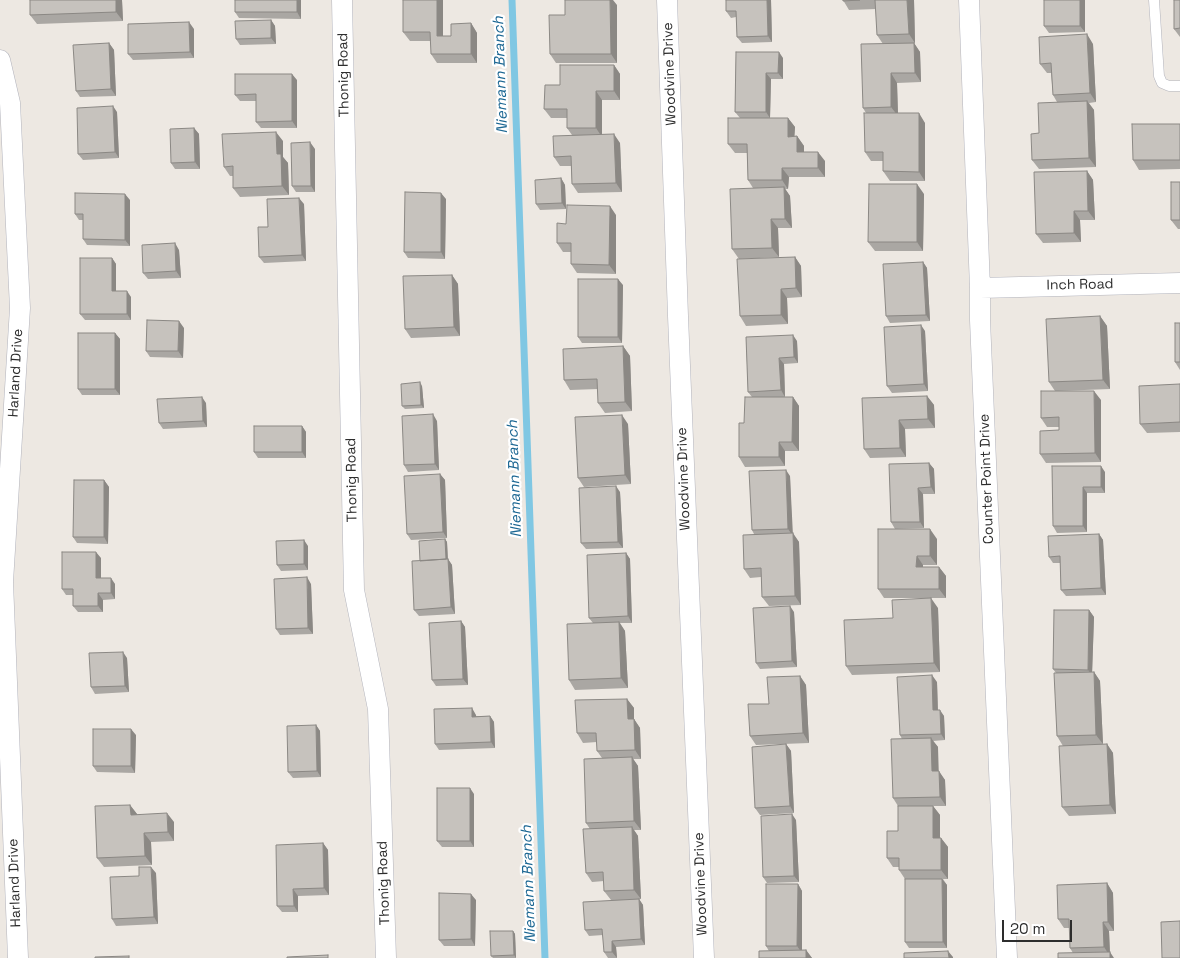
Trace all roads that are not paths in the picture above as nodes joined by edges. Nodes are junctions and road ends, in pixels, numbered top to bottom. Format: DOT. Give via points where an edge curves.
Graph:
graph roads {
  1 [pos="342,0"];
  2 [pos="667,0"];
  3 [pos="969,0"];
  4 [pos="1154,0"];
  5 [pos="0,60"];
  6 [pos="1180,86"];
  7 [pos="1180,282"];
  8 [pos="980,288"];
  9 [pos="2,582"];
  10 [pos="18,958"];
  11 [pos="386,958"];
  12 [pos="704,958"];
  13 [pos="1007,958"];
  1 -- 11 [label="street, Thonig Road" via="354,590 378,709"];
  2 -- 12 [label="street, Woodvine Drive"];
  3 -- 8 [label="street, Counter Point Drive"];
  4 -- 6 [label="lane" via="1159,76 1162,83"];
  5 -- 9 [label="street, Harland Drive" via="10,103 20,308"];
  7 -- 8 [label="street, Inch Road"];
  8 -- 13 [label="street, Counter Point Drive"];
  9 -- 10 [label="street, Harland Drive"];
}
